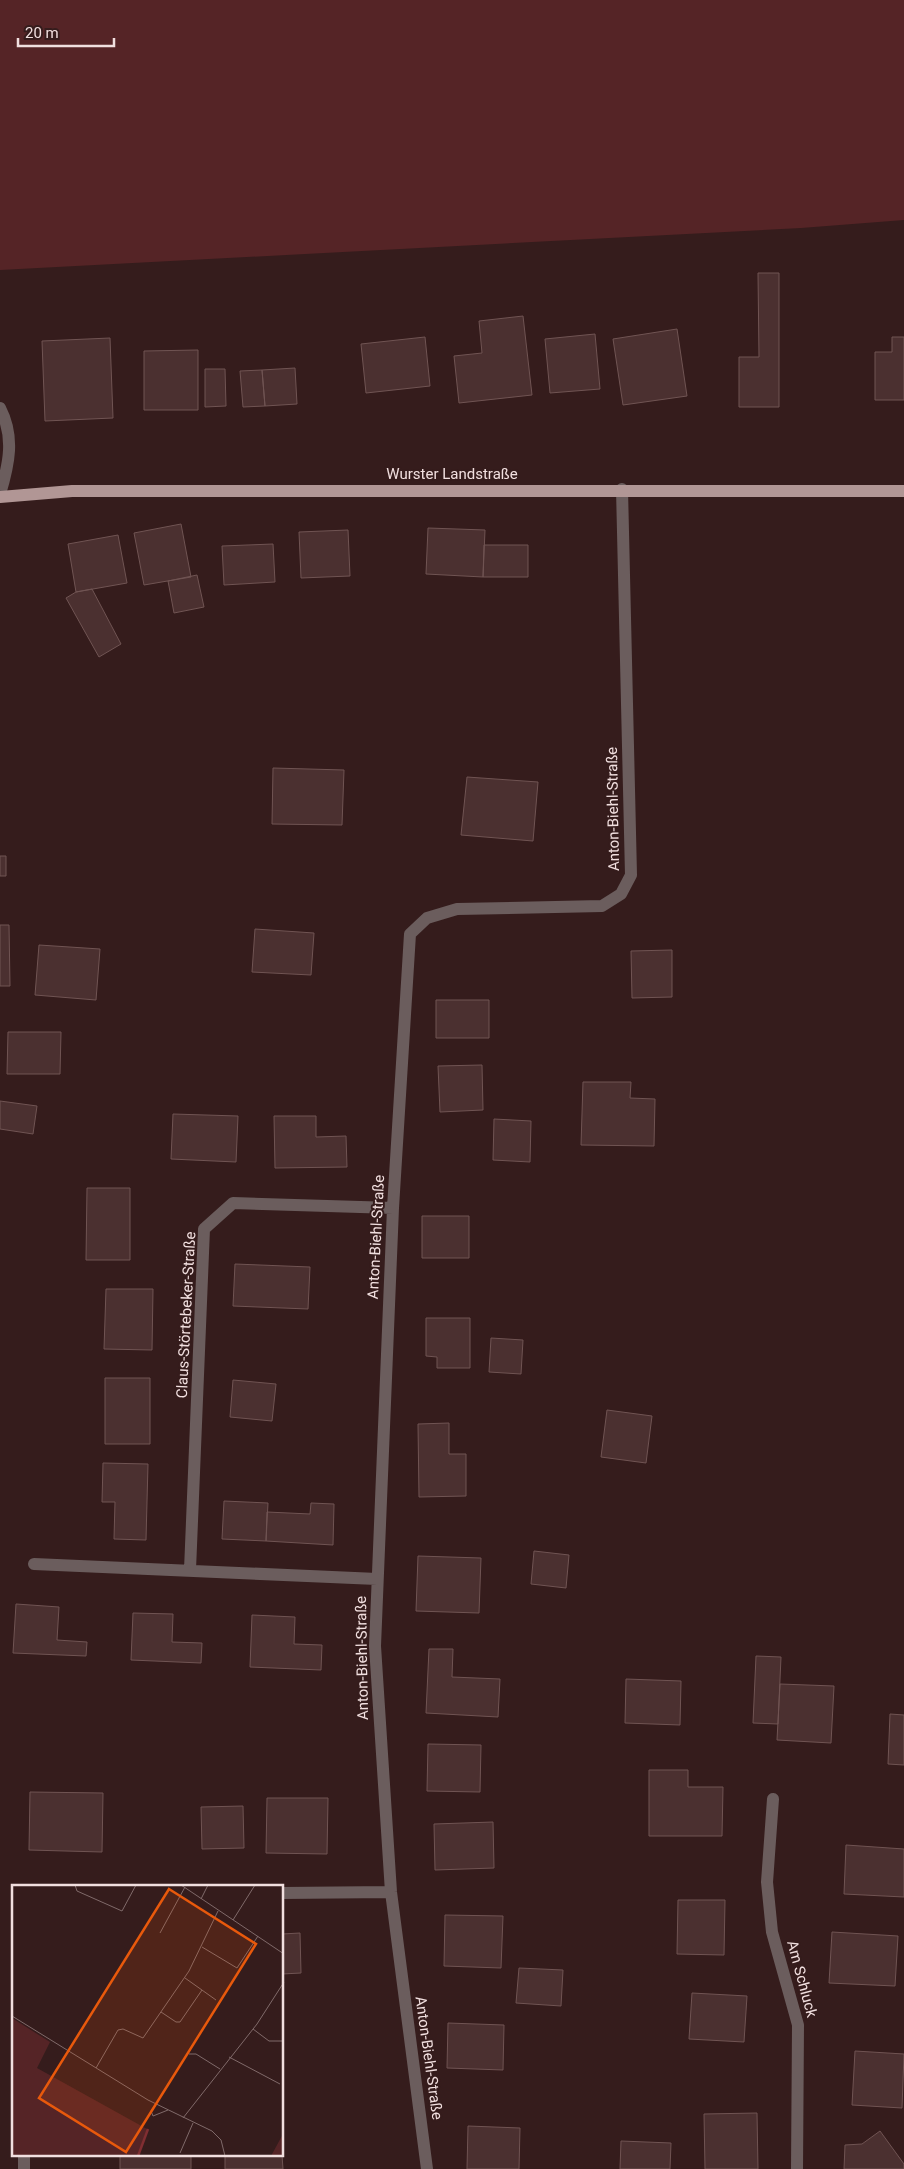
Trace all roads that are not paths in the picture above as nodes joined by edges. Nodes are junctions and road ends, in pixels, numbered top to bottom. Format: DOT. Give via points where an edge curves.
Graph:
graph roads {
  1 [pos="0,408"];
  2 [pos="622,490"];
  3 [pos="904,491"];
  4 [pos="0,496"];
  5 [pos="393,1208"];
  6 [pos="34,1564"];
  7 [pos="190,1570"];
  8 [pos="377,1579"];
  9 [pos="773,1799"];
  10 [pos="391,1892"];
  11 [pos="284,1893"];
  12 [pos="24,2156"];
  13 [pos="24,2169"];
  14 [pos="428,2169"];
  15 [pos="797,2169"];
  1 -- 4 [label="street" via="10,439 8,467"];
  2 -- 3 [label="main road, Wurster Landstraße"];
  2 -- 4 [label="main road, Wurster Landstraße" via="82,491"];
  2 -- 5 [label="street, Anton-Biehl-Straße" via="631,875 621,894 602,906 457,909 427,918 410,934"];
  5 -- 7 [label="street, Claus-Störtebeker-Straße" via="233,1203 204,1229"];
  5 -- 8 [label="street, Anton-Biehl-Straße"];
  6 -- 7 [label="street"];
  7 -- 8 [label="street"];
  8 -- 10 [label="street, Anton-Biehl-Straße" via="375,1646"];
  9 -- 15 [label="street, Am Schluck" via="767,1882 772,1932 798,2025"];
  10 -- 11 [label="street"];
  10 -- 14 [label="street, Anton-Biehl-Straße"];
  12 -- 13 [label="street"];
}
